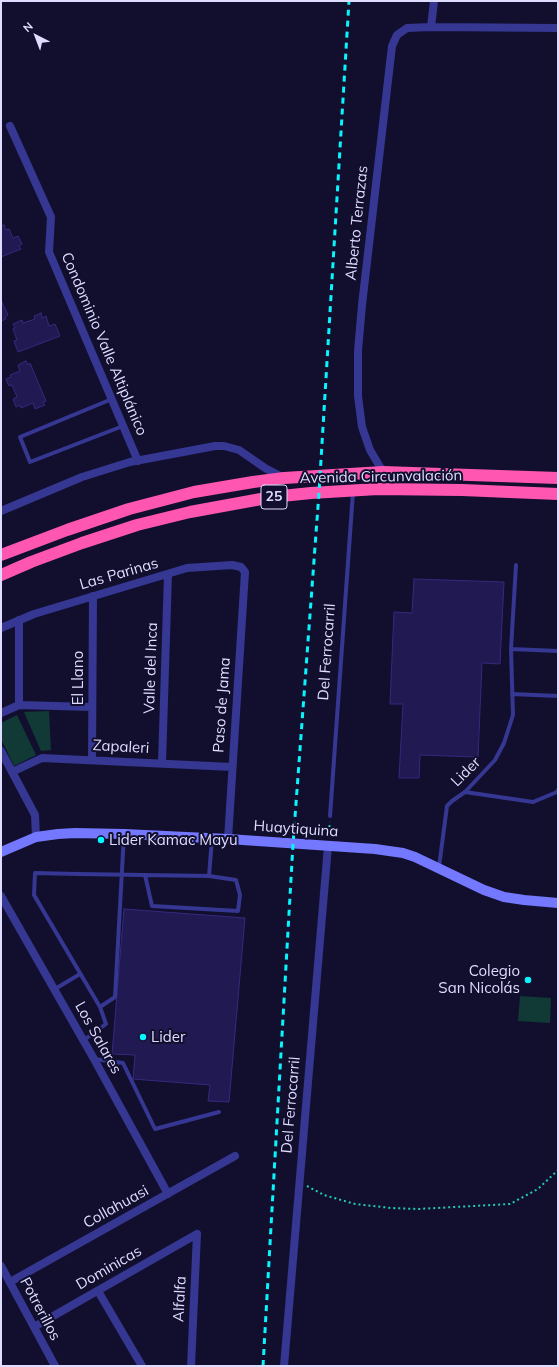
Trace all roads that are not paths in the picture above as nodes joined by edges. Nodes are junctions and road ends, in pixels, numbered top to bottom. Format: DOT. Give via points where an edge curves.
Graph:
graph roads {
  1 [pos="434,1"];
  2 [pos="431,27"];
  3 [pos="558,28"];
  4 [pos="10,126"];
  5 [pos="112,399"];
  6 [pos="123,426"];
  7 [pos="138,461"];
  8 [pos="383,472"];
  9 [pos="284,478"];
  10 [pos="558,478"];
  11 [pos="353,490"];
  12 [pos="558,494"];
  13 [pos="1,511"];
  14 [pos="1,555"];
  15 [pos="516,565"];
  16 [pos="245,572"];
  17 [pos="168,574"];
  18 [pos="1,575"];
  19 [pos="93,596"];
  20 [pos="19,620"];
  21 [pos="1,628"];
  22 [pos="511,649"];
  23 [pos="558,651"];
  24 [pos="512,694"];
  25 [pos="558,696"];
  26 [pos="19,705"];
  27 [pos="92,706"];
  28 [pos="1,713"];
  29 [pos="1,751"];
  30 [pos="92,759"];
  31 [pos="162,763"];
  32 [pos="232,767"];
  33 [pos="12,772"];
  34 [pos="558,790"];
  35 [pos="465,792"];
  36 [pos="330,816"];
  37 [pos="124,834"];
  38 [pos="36,837"];
  39 [pos="212,838"];
  40 [pos="228,839"];
  41 [pos="328,846"];
  42 [pos="1,852"];
  43 [pos="439,867"];
  44 [pos="122,874"];
  45 [pos="145,875"];
  46 [pos="209,876"];
  47 [pos="1,896"];
  48 [pos="558,903"];
  49 [pos="80,974"];
  50 [pos="55,989"];
  51 [pos="100,1007"];
  52 [pos="84,1040"];
  53 [pos="94,1059"];
  54 [pos="219,1112"];
  55 [pos="235,1156"];
  56 [pos="168,1194"];
  57 [pos="197,1234"];
  58 [pos="1,1266"];
  59 [pos="10,1282"];
  60 [pos="98,1291"];
  61 [pos="34,1327"];
  62 [pos="55,1366"];
  63 [pos="142,1366"];
  64 [pos="191,1366"];
  65 [pos="284,1366"];
  1 -- 2 [label="street"];
  2 -- 3 [label="street, Alberto Terrazas"];
  2 -- 8 [label="street, Alberto Terrazas" via="407,28 397,35 392,46 363,298 358,351 358,396 362,427 370,450"];
  4 -- 5 [label="street, Condominio Valle Altiplánico" via="51,217 49,252"];
  5 -- 6 [label="street, Condominio Valle Altiplánico"];
  5 -- 6 [label="lane" via="20,437 30,462"];
  6 -- 7 [label="street, Condominio Valle Altiplánico"];
  7 -- 9 [label="street, Avenida Circunvalación" via="224,446 239,450"];
  7 -- 13 [label="street, Avenida Circunvalación" via="82,477"];
  8 -- 9 [label="highway, Avenida Circunvalación / 25"];
  8 -- 10 [label="highway, Avenida Circunvalación / 25"];
  9 -- 14 [label="highway, Avenida Circunvalación / 25" via="194,492 129,509"];
  11 -- 12 [label="highway, Avenida Circunvalación / 25" via="462,490"];
  11 -- 18 [label="highway, Avenida Circunvalación / 25" via="272,497 164,518 89,540"];
  11 -- 36 [label="lane, Del Ferrocarril"];
  15 -- 22 [label="lane, Lider"];
  16 -- 17 [label="street, Las Parinas" via="241,567 232,565 187,568"];
  16 -- 32 [label="street, Paso de Jama"];
  17 -- 19 [label="street, Las Parinas"];
  17 -- 31 [label="street, Valle del Inca"];
  19 -- 20 [label="street, Las Parinas"];
  19 -- 27 [label="street, El Llano"];
  20 -- 21 [label="street, Las Parinas"];
  20 -- 26 [label="street"];
  22 -- 23 [label="lane"];
  22 -- 24 [label="lane, Lider"];
  24 -- 25 [label="lane"];
  24 -- 35 [label="lane, Lider" via="512,715 504,743 495,760"];
  26 -- 27 [label="street"];
  26 -- 28 [label="street"];
  27 -- 30 [label="street, El Llano"];
  29 -- 33 [label="street"];
  30 -- 31 [label="street, Zapaleri"];
  30 -- 33 [label="street, Zapaleri" via="42,758"];
  31 -- 32 [label="street, Zapaleri"];
  32 -- 40 [label="street, Paso de Jama"];
  33 -- 38 [label="street" via="35,815"];
  34 -- 35 [label="lane" via="534,802"];
  35 -- 43 [label="lane, Lider" via="449,804 446,810"];
  37 -- 38 [label="street, Huaytiquina" via="69,833"];
  37 -- 39 [label="street, Huaytiquina"];
  37 -- 44 [label="lane"];
  38 -- 42 [label="street, Huaytiquina"];
  39 -- 40 [label="street, Huaytiquina"];
  39 -- 46 [label="lane"];
  40 -- 41 [label="street, Huaytiquina"];
  41 -- 43 [label="street, Huaytiquina" via="389,851 415,857"];
  41 -- 65 [label="street, Del Ferrocarril"];
  43 -- 48 [label="street, Huaytiquina" via="484,890 504,897"];
  44 -- 45 [label="lane"];
  44 -- 49 [label="lane" via="35,873 34,895"];
  44 -- 51 [label="lane" via="114,997"];
  45 -- 46 [label="lane"];
  45 -- 46 [label="lane" via="152,906 238,911 240,895 236,880"];
  47 -- 50 [label="street, Los Salares"];
  49 -- 50 [label="lane"];
  49 -- 51 [label="lane"];
  50 -- 52 [label="street, Los Salares"];
  51 -- 52 [label="lane" via="106,1024"];
  52 -- 53 [label="street, Los Salares"];
  53 -- 54 [label="lane" via="123,1063 155,1129"];
  53 -- 56 [label="street, Los Salares"];
  55 -- 56 [label="street, Collahuasi"];
  56 -- 59 [label="street, Collahuasi"];
  57 -- 60 [label="street, Dominicas"];
  57 -- 64 [label="street, Alfalfa"];
  58 -- 59 [label="street, Potrerillos"];
  59 -- 61 [label="street, Potrerillos"];
  60 -- 61 [label="street, Dominicas"];
  60 -- 63 [label="street"];
  61 -- 62 [label="street, Potrerillos"];
}
